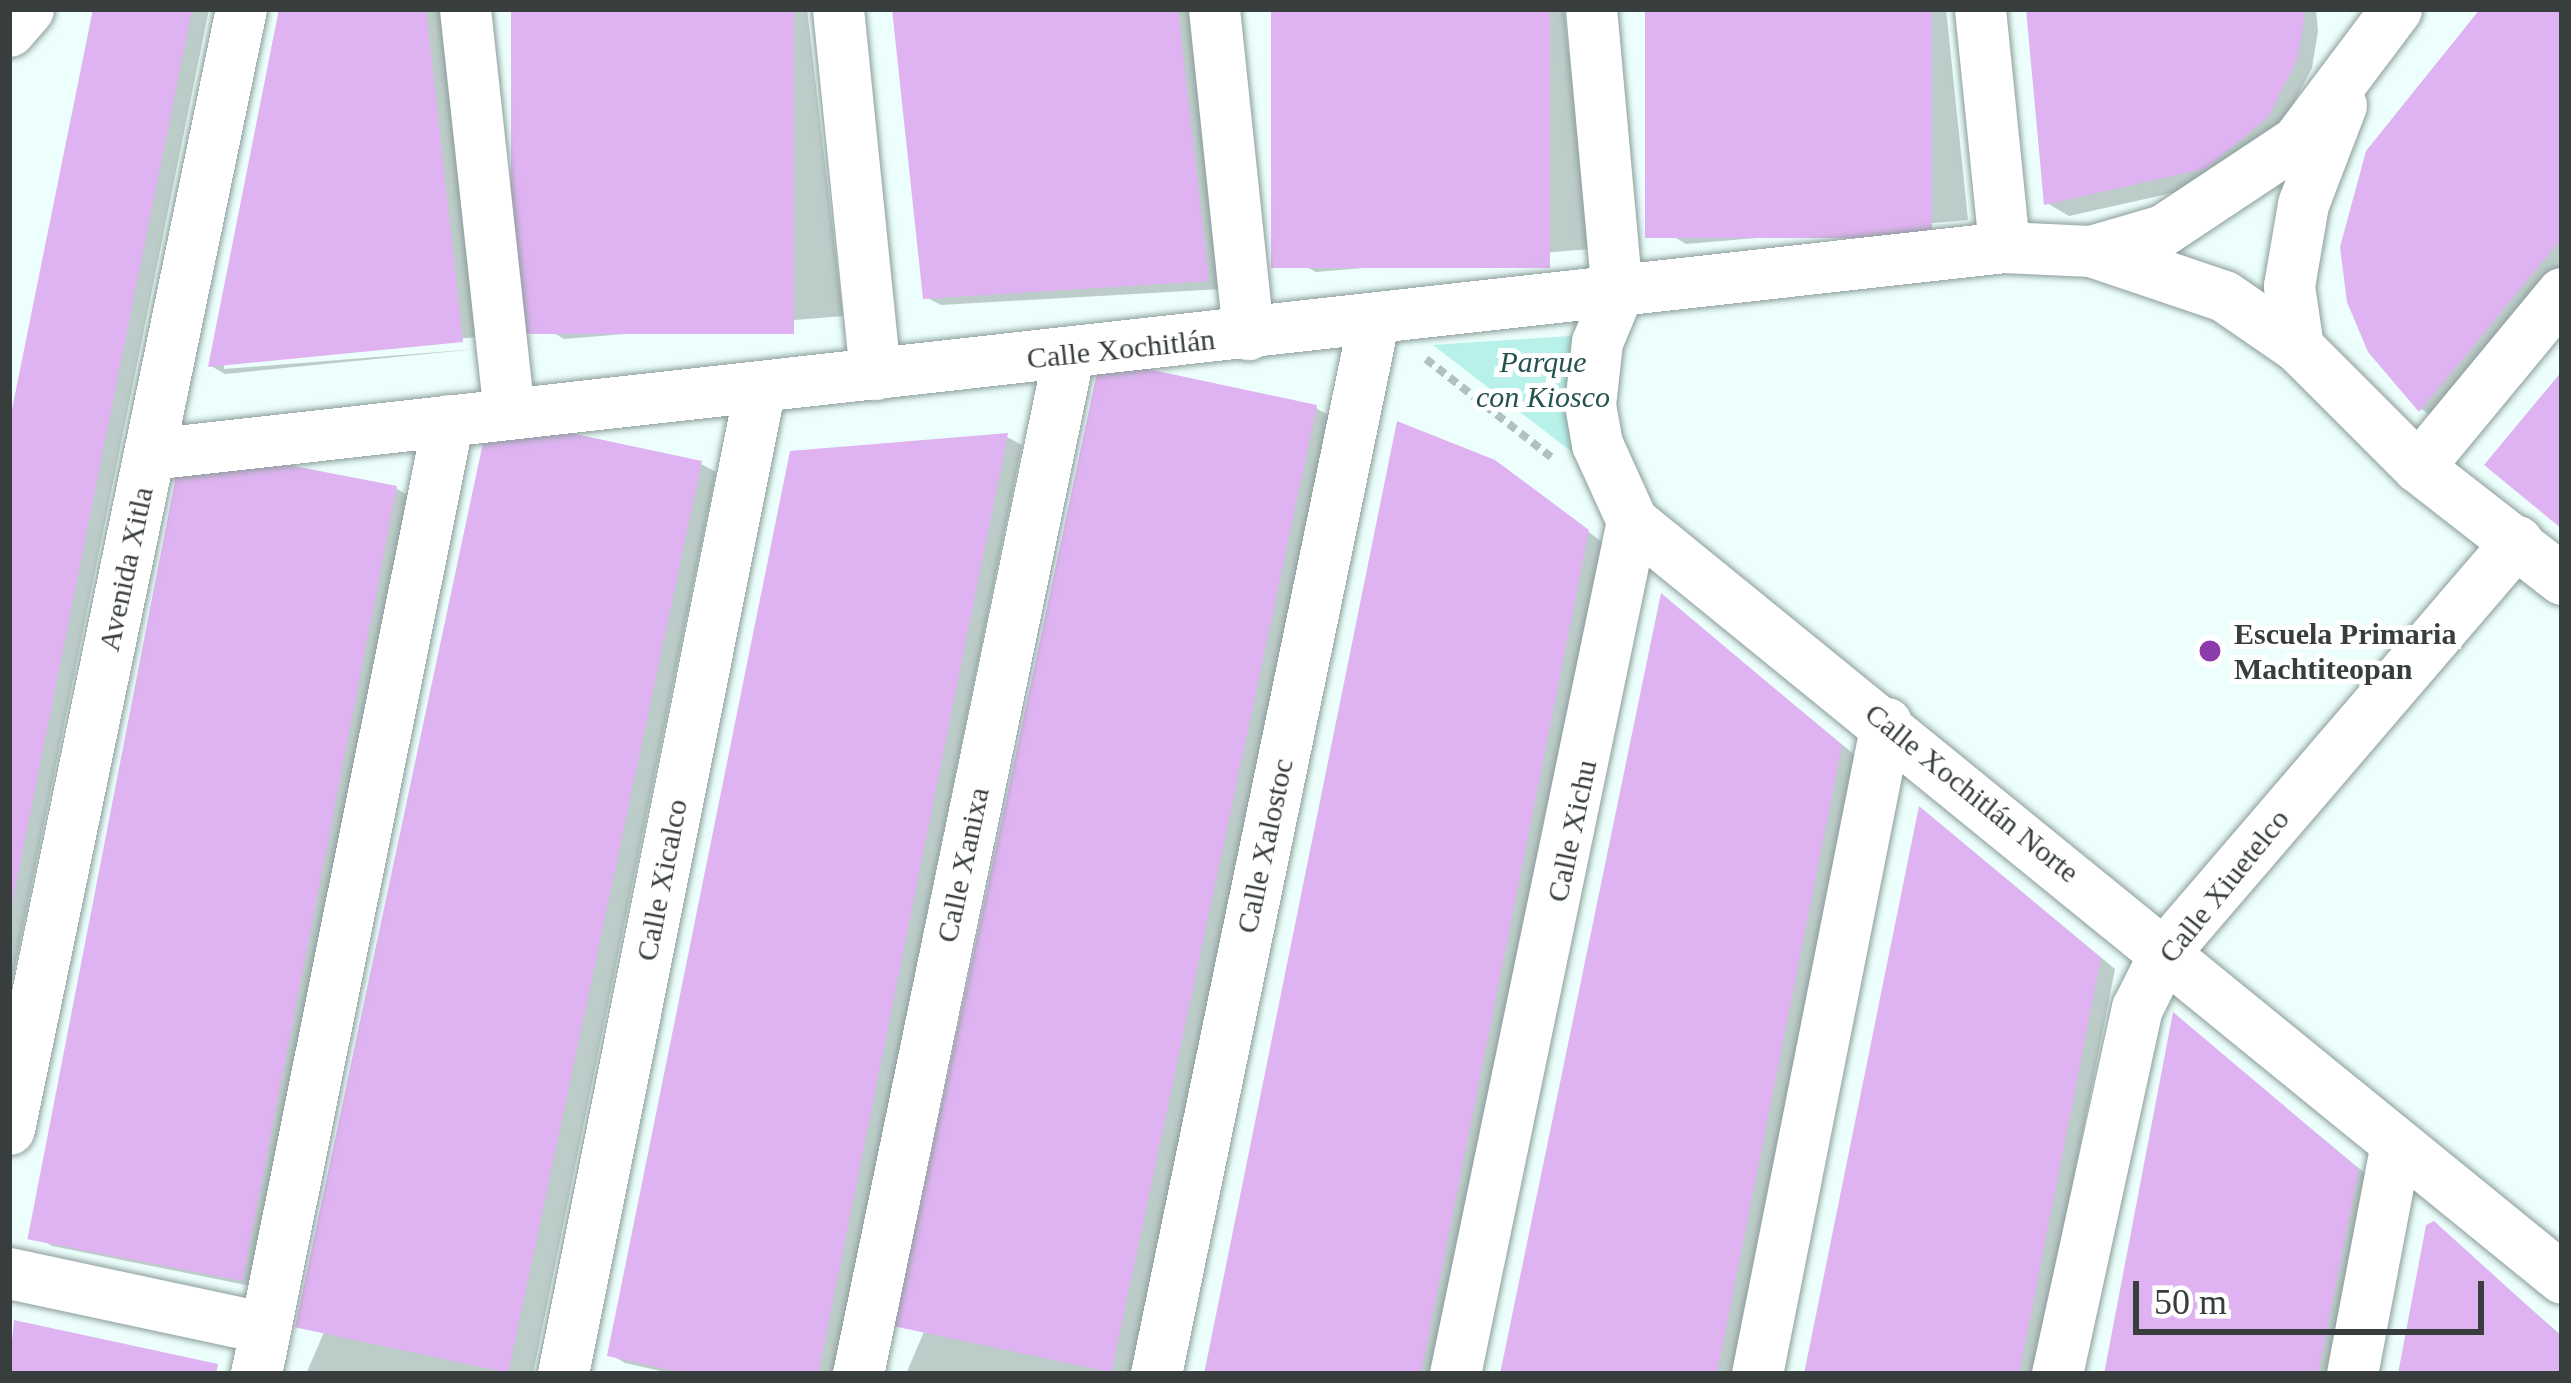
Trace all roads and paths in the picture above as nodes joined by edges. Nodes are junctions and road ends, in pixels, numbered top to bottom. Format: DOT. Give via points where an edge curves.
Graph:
graph roads {
  1 [pos="28,9"];
  2 [pos="241,9"];
  3 [pos="465,9"];
  4 [pos="838,9"];
  5 [pos="1214,9"];
  6 [pos="1591,9"];
  7 [pos="1980,9"];
  8 [pos="2373,21"];
  9 [pos="9,31"];
  10 [pos="2004,247"];
  11 [pos="2092,251"];
  12 [pos="2562,292"];
  13 [pos="1617,294"];
  14 [pos="1374,318"];
  15 [pos="1248,334"];
  16 [pos="2298,347"];
  17 [pos="1068,356"];
  18 [pos="875,374"];
  19 [pos="760,386"];
  20 [pos="509,414"];
  21 [pos="448,420"];
  22 [pos="150,454"];
  23 [pos="1559,463"];
  24 [pos="2418,466"];
  25 [pos="1633,521"];
  26 [pos="2517,542"];
  27 [pos="2562,579"];
  28 [pos="1886,723"];
  29 [pos="2166,950"];
  30 [pos="9,1129"];
  31 [pos="2395,1148"];
  32 [pos="9,1273"];
  33 [pos="2562,1278"];
  34 [pos="261,1351"];
  35 [pos="563,1374"];
  36 [pos="858,1374"];
  37 [pos="1156,1374"];
  38 [pos="1455,1374"];
  39 [pos="1756,1374"];
  40 [pos="2057,1374"];
  41 [pos="2352,1374"];
  1 -- 9 [label="street"];
  2 -- 22 [label="street, Avenida Xitla"];
  3 -- 20 [label="street"];
  4 -- 18 [label="street"];
  5 -- 15 [label="street"];
  6 -- 13 [label="street"];
  7 -- 10 [label="street"];
  8 -- 11 [label="street" via="2296,141 2163,230"];
  8 -- 16 [label="street" via="2302,204 2289,286"];
  10 -- 11 [label="street, Calle Xochitlán"];
  10 -- 13 [label="street, Calle Xochitlán"];
  11 -- 16 [label="street" via="2224,296"];
  12 -- 24 [label="street"];
  13 -- 14 [label="street, Calle Xochitlán"];
  13 -- 25 [label="street" via="1597,342 1591,405 1598,445"];
  14 -- 15 [label="street, Calle Xochitlán"];
  14 -- 23 [label="path"];
  14 -- 37 [label="street, Calle Xalostoc"];
  15 -- 17 [label="street, Calle Xochitlán"];
  16 -- 24 [label="street"];
  17 -- 18 [label="street, Calle Xochitlán"];
  17 -- 36 [label="street, Calle Xanixa"];
  18 -- 19 [label="street, Calle Xochitlán"];
  19 -- 20 [label="street, Calle Xochitlán"];
  19 -- 35 [label="street, Calle Xicalco"];
  20 -- 21 [label="street, Calle Xochitlán"];
  21 -- 22 [label="street, Calle Xochitlán"];
  21 -- 34 [label="street"];
  22 -- 30 [label="street, Avenida Xitla"];
  24 -- 26 [label="street"];
  25 -- 28 [label="street, Calle Xochitlán Norte"];
  25 -- 38 [label="street, Calle Xichu"];
  26 -- 27 [label="street"];
  26 -- 29 [label="street, Calle Xiuetelco"];
  28 -- 29 [label="street, Calle Xochitlán Norte"];
  28 -- 39 [label="street"];
  29 -- 31 [label="street, Calle Xochitlán Norte"];
  29 -- 40 [label="street, Calle Xiuetelco" via="2137,1008"];
  31 -- 33 [label="street, Calle Xochitlán Norte"];
  31 -- 41 [label="street"];
  32 -- 34 [label="street"];
}
